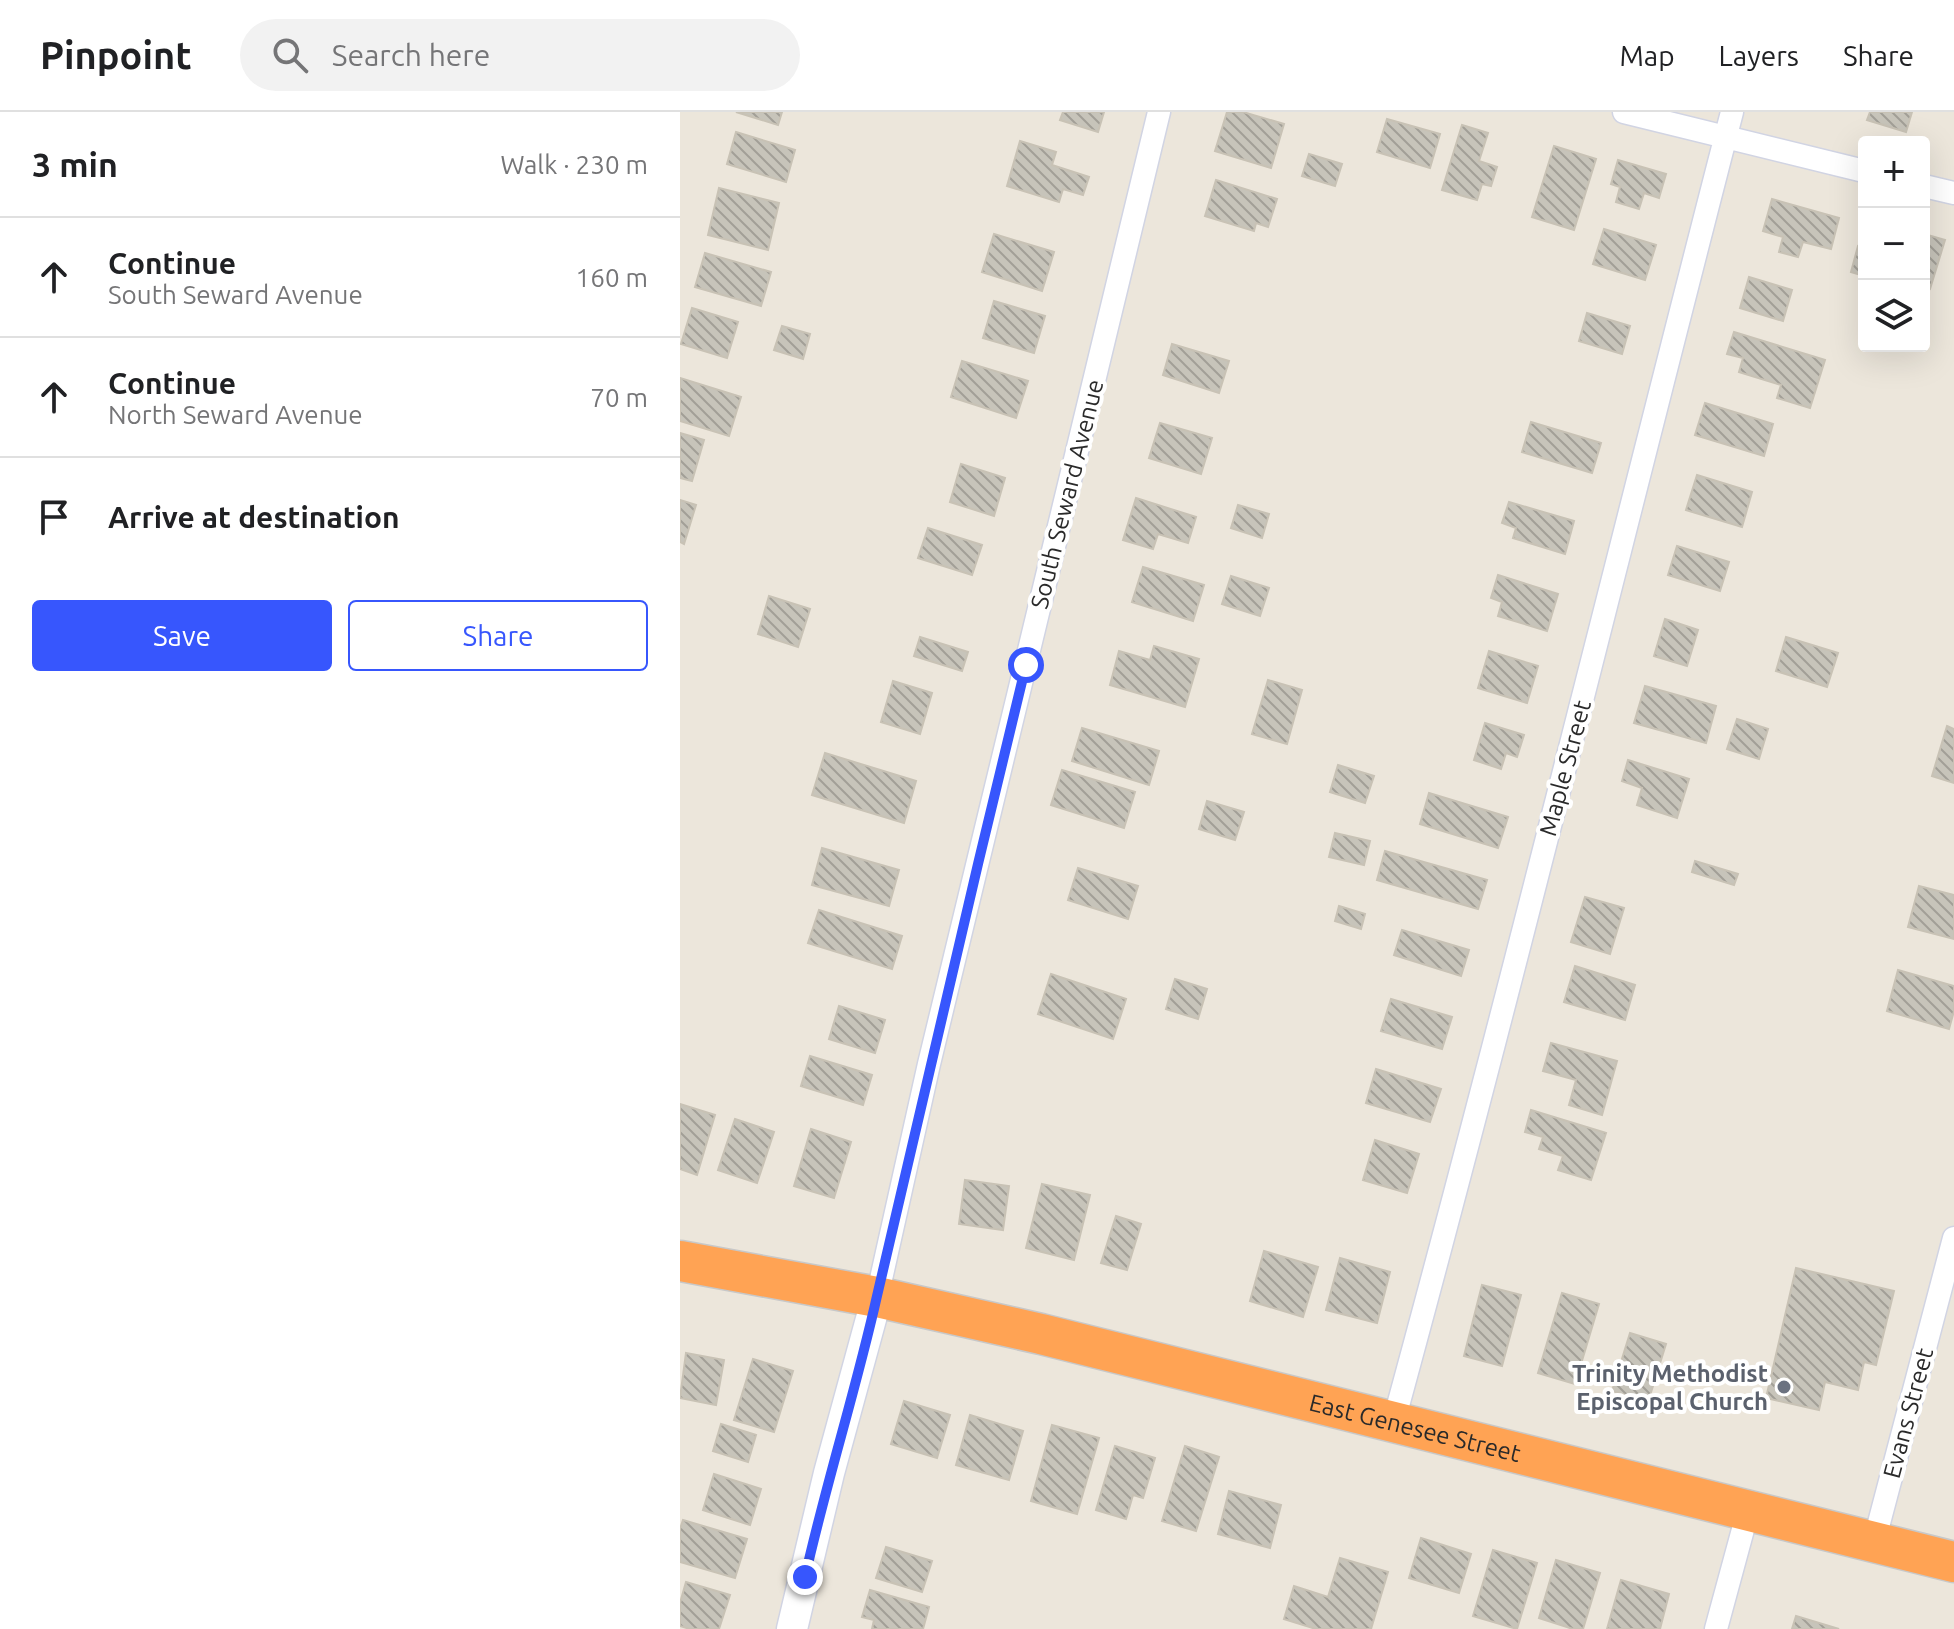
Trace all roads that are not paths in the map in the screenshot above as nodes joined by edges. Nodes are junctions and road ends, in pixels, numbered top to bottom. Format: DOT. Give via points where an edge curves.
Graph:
graph roads {
  1 [pos="1159,112"];
  2 [pos="1624,112"];
  3 [pos="1732,112"];
  4 [pos="1726,137"];
  5 [pos="1858,170"];
  6 [pos="1930,187"];
  7 [pos="1954,193"];
  8 [pos="1954,1238"];
  9 [pos="680,1261"];
  10 [pos="680,1281"];
  11 [pos="877,1297"];
  12 [pos="1393,1424"];
  13 [pos="1748,1511"];
  14 [pos="1874,1542"];
  15 [pos="1954,1562"];
  16 [pos="792,1629"];
  17 [pos="1716,1629"];
  1 -- 11 [label="street, South Seward Avenue"];
  2 -- 4 [label="street"];
  3 -- 4 [label="street, Maple Street"];
  4 -- 5 [label="street"];
  4 -- 12 [label="street, Maple Street"];
  6 -- 7 [label="street"];
  8 -- 14 [label="street, Evans Street"];
  9 -- 11 [label="highway, East Genesee Street"];
  10 -- 11 [label="highway, East Genesee Street"];
  11 -- 12 [label="highway, East Genesee Street"];
  11 -- 16 [label="street"];
  12 -- 13 [label="highway, East Genesee Street"];
  13 -- 14 [label="highway, East Genesee Street"];
  13 -- 17 [label="street"];
  14 -- 15 [label="highway, East Genesee Street"];
}
